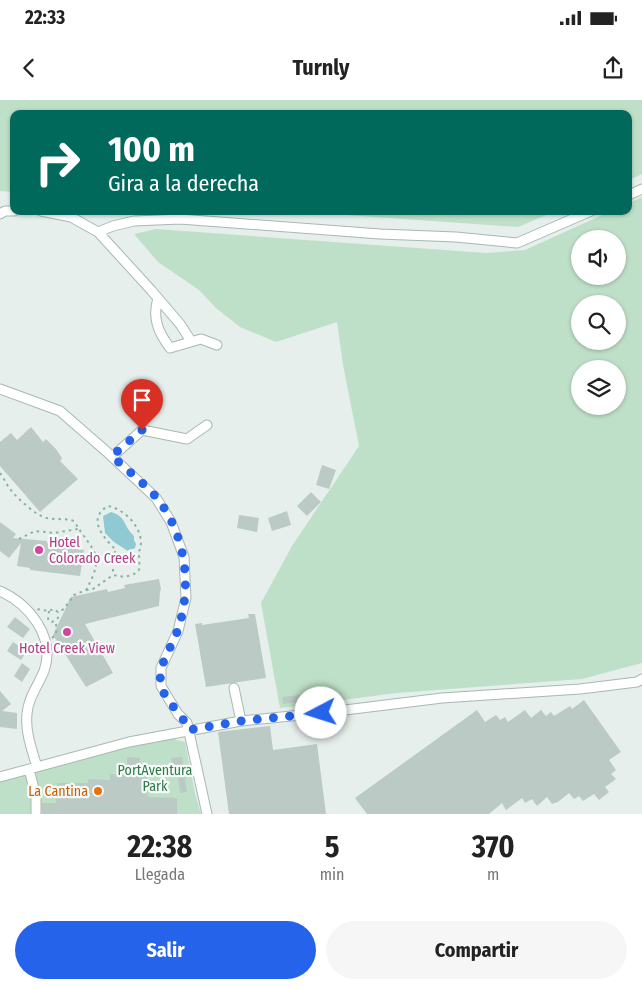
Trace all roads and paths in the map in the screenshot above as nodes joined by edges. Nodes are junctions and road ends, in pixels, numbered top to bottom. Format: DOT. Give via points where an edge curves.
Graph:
graph roads {
  1 [pos="61,215"];
  2 [pos="582,215"];
  3 [pos="98,232"];
  4 [pos="158,298"];
  5 [pos="191,341"];
  6 [pos="217,345"];
  7 [pos="0,388"];
  8 [pos="207,425"];
  9 [pos="112,456"];
  10 [pos="0,472"];
  11 [pos="78,529"];
  12 [pos="19,539"];
  13 [pos="113,556"];
  14 [pos="96,563"];
  15 [pos="113,576"];
  16 [pos="86,590"];
  17 [pos="0,591"];
  18 [pos="49,611"];
  19 [pos="30,612"];
  20 [pos="58,612"];
  21 [pos="55,621"];
  22 [pos="46,641"];
  23 [pos="642,679"];
  24 [pos="234,688"];
  25 [pos="241,721"];
  26 [pos="189,730"];
  27 [pos="33,768"];
  28 [pos="0,777"];
  29 [pos="36,814"];
  30 [pos="207,814"];
  1 -- 3 [label="lane"];
  2 -- 3 [label="lane" via="517,243 180,219 134,220"];
  3 -- 4 [label="lane"];
  4 -- 5 [label="lane"];
  4 -- 5 [label="lane" via="155,308 158,332 170,348"];
  5 -- 6 [label="lane" via="201,339"];
  7 -- 9 [label="lane" via="60,412"];
  8 -- 9 [label="lane" via="187,438 142,430"];
  9 -- 26 [label="lane" via="156,498 171,522 184,557 186,598 178,631 161,668 161,686"];
  10 -- 11 [label="path" via="18,498 40,515 74,521"];
  11 -- 12 [label="path" via="54,533 35,531"];
  11 -- 14 [label="path" via="90,543"];
  13 -- 14 [label="path"];
  13 -- 15 [label="path"];
  13 -- 15 [label="path" via="116,550 98,525 98,517 108,506 117,508 129,518 140,535 141,545 139,570 134,575"];
  14 -- 16 [label="path"];
  15 -- 16 [label="path"];
  16 -- 20 [label="path" via="74,595"];
  17 -- 19 [label="lane"];
  18 -- 19 [label="path" via="35,609"];
  18 -- 20 [label="path"];
  18 -- 21 [label="path" via="48,620"];
  19 -- 22 [label="lane"];
  20 -- 21 [label="path"];
  21 -- 22 [label="path" via="55,636"];
  22 -- 27 [label="lane" via="44,669 30,698 26,719"];
  23 -- 25 [label="lane" via="580,689 442,698"];
  24 -- 25 [label="lane"];
  25 -- 26 [label="lane"];
  26 -- 27 [label="lane" via="129,742"];
  26 -- 30 [label="lane"];
  27 -- 28 [label="lane"];
  27 -- 29 [label="lane"];
}
